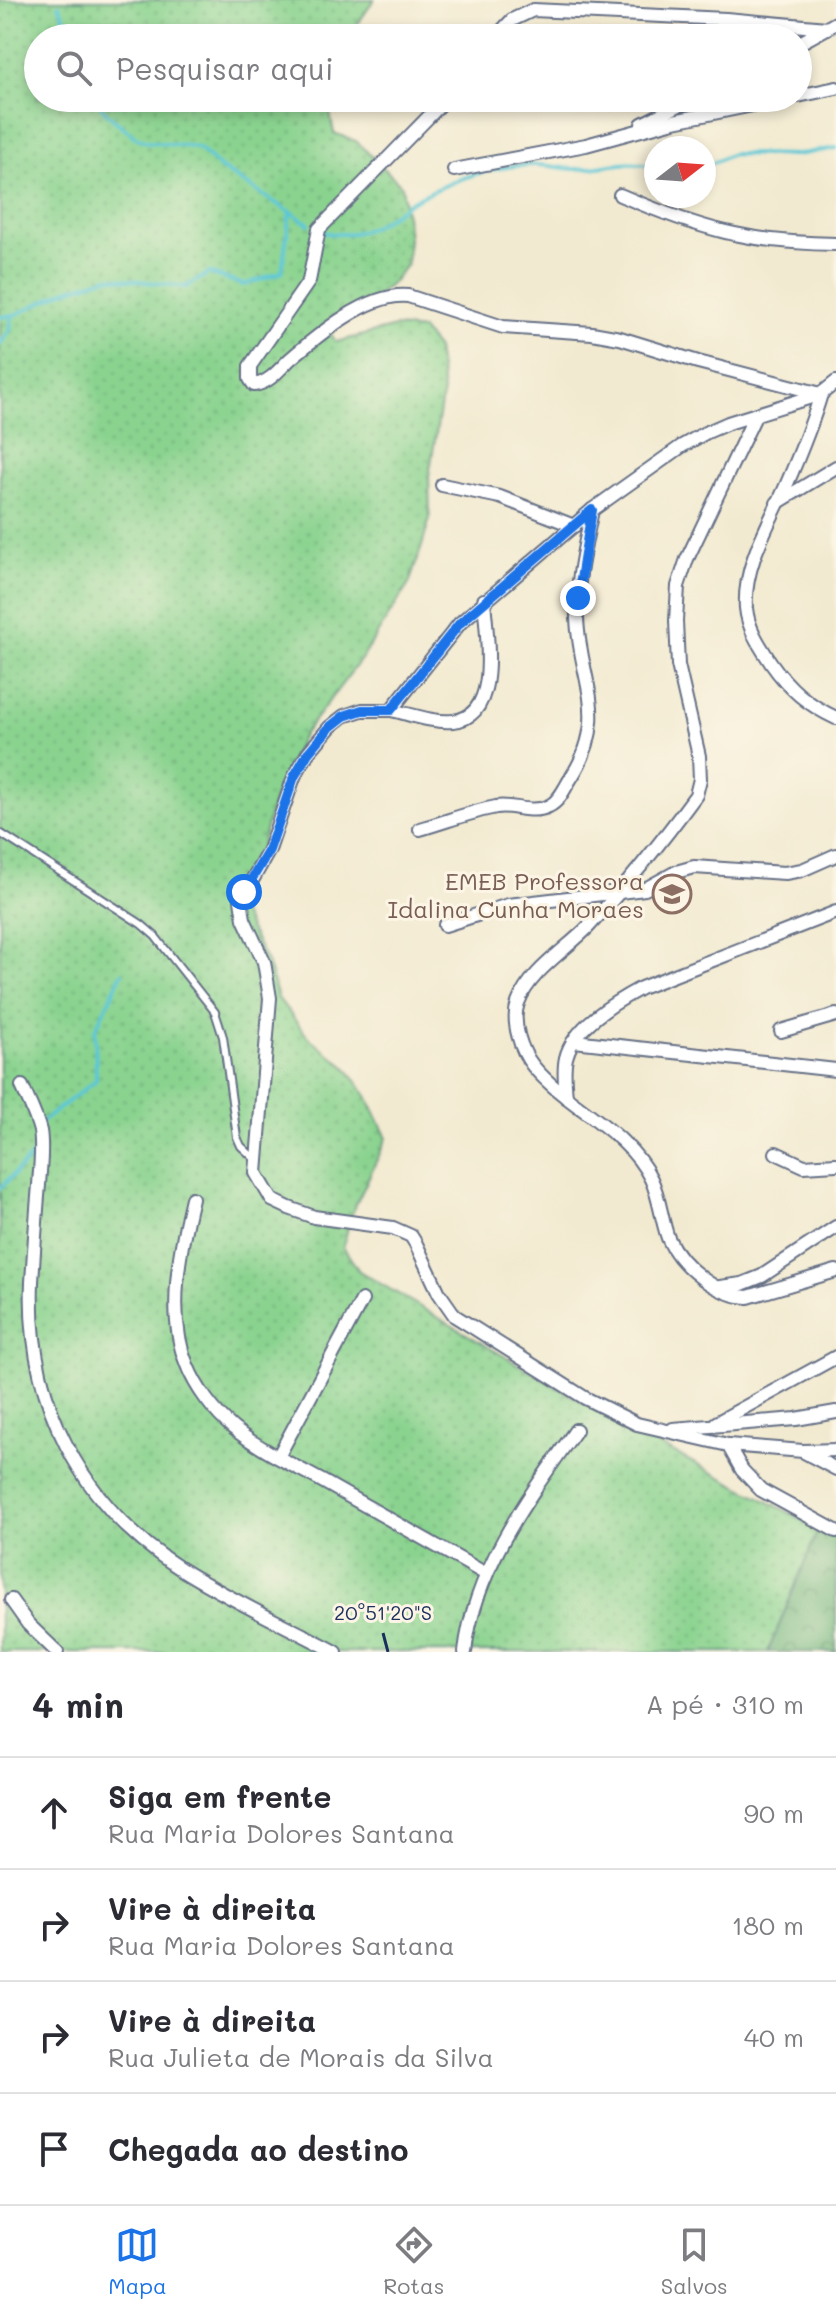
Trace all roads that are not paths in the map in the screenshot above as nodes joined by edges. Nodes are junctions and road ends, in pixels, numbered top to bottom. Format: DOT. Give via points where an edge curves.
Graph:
graph roads {
  1 [pos="508,24"];
  2 [pos="832,25"];
  3 [pos="812,36"];
  4 [pos="836,88"];
  5 [pos="812,93"];
  6 [pos="433,112"];
  7 [pos="665,112"];
  8 [pos="722,112"];
  9 [pos="624,133"];
  10 [pos="454,170"];
  11 [pos="620,195"];
  12 [pos="836,244"];
  13 [pos="836,382"];
  14 [pos="821,394"];
  15 [pos="756,414"];
  16 [pos="836,467"];
  17 [pos="442,485"];
  18 [pos="777,503"];
  19 [pos="592,510"];
  20 [pos="574,526"];
  21 [pos="484,600"];
  22 [pos="391,710"];
  23 [pos="836,718"];
  24 [pos="420,829"];
  25 [pos="0,833"];
  26 [pos="836,855"];
  27 [pos="619,890"];
  28 [pos="836,912"];
  29 [pos="445,925"];
  30 [pos="836,1015"];
  31 [pos="781,1031"];
  32 [pos="574,1041"];
  33 [pos="836,1070"];
  34 [pos="22,1086"];
  35 [pos="566,1097"];
  36 [pos="776,1153"];
  37 [pos="255,1159"];
  38 [pos="836,1164"];
  39 [pos="192,1198"];
  40 [pos="836,1227"];
  41 [pos="836,1271"];
  42 [pos="717,1287"];
  43 [pos="362,1300"];
  44 [pos="836,1357"];
  45 [pos="836,1412"];
  46 [pos="711,1425"];
  47 [pos="576,1430"];
  48 [pos="658,1431"];
  49 [pos="728,1445"];
  50 [pos="836,1450"];
  51 [pos="803,1451"];
  52 [pos="278,1457"];
  53 [pos="836,1469"];
  54 [pos="836,1531"];
  55 [pos="486,1574"];
  56 [pos="11,1600"];
  57 [pos="57,1652"];
  58 [pos="336,1652"];
  59 [pos="465,1652"];
  1 -- 2 [label="street" via="533,10"];
  2 -- 3 [label="street"];
  4 -- 5 [label="street"];
  6 -- 14 [label="street" via="319,229 309,281 250,366 254,385 265,382 354,311 396,295 503,327 620,338"];
  7 -- 9 [label="street"];
  8 -- 9 [label="street"];
  9 -- 10 [label="street"];
  11 -- 12 [label="street" via="697,227 735,236"];
  13 -- 14 [label="street"];
  14 -- 15 [label="street"];
  14 -- 18 [label="street"];
  15 -- 19 [label="street" via="682,446"];
  15 -- 27 [label="street" via="678,586 678,665 699,756 696,795"];
  16 -- 18 [label="street"];
  17 -- 20 [label="street" via="500,497"];
  18 -- 23 [label="street" via="761,538 746,610 752,630 785,683"];
  19 -- 20 [label="street"];
  19 -- 24 [label="street" via="577,621 592,710 591,736 582,761 549,806 532,811 492,808"];
  20 -- 21 [label="street"];
  21 -- 22 [label="street"];
  21 -- 22 [label="street" via="487,681 478,707 451,721"];
  22 -- 37 [label="street" via="344,716 308,753 294,777 269,850 241,900 264,962 270,998"];
  25 -- 37 [label="lane" via="141,924 205,998 223,1037 237,1137"];
  26 -- 27 [label="street" via="785,873 694,867 645,889"];
  27 -- 29 [label="street" via="508,905"];
  27 -- 35 [label="street" via="526,988 517,1005 522,1046 533,1065"];
  28 -- 32 [label="street" via="641,988 614,1003"];
  30 -- 31 [label="street"];
  32 -- 33 [label="street"];
  32 -- 35 [label="street" via="567,1055"];
  34 -- 58 [label="street" via="42,1149 31,1309 34,1353 68,1451 94,1493 129,1530 170,1561"];
  35 -- 42 [label="street" via="645,1167 669,1240 681,1258"];
  36 -- 38 [label="street" via="804,1166"];
  37 -- 48 [label="street" via="256,1173 272,1200 314,1217 393,1228 411,1236 439,1293 465,1324 616,1415"];
  39 -- 52 [label="street" via="177,1280 178,1330 186,1364 205,1398 233,1428"];
  40 -- 42 [label="street" via="762,1276"];
  41 -- 42 [label="street" via="748,1297"];
  43 -- 52 [label="street"];
  44 -- 46 [label="street"];
  45 -- 46 [label="street"];
  46 -- 48 [label="street"];
  47 -- 55 [label="street"];
  48 -- 49 [label="street"];
  49 -- 51 [label="street"];
  49 -- 54 [label="street" via="761,1490"];
  50 -- 51 [label="street"];
  51 -- 53 [label="street"];
  52 -- 55 [label="street"];
  55 -- 59 [label="street"];
  56 -- 57 [label="street"];
}
